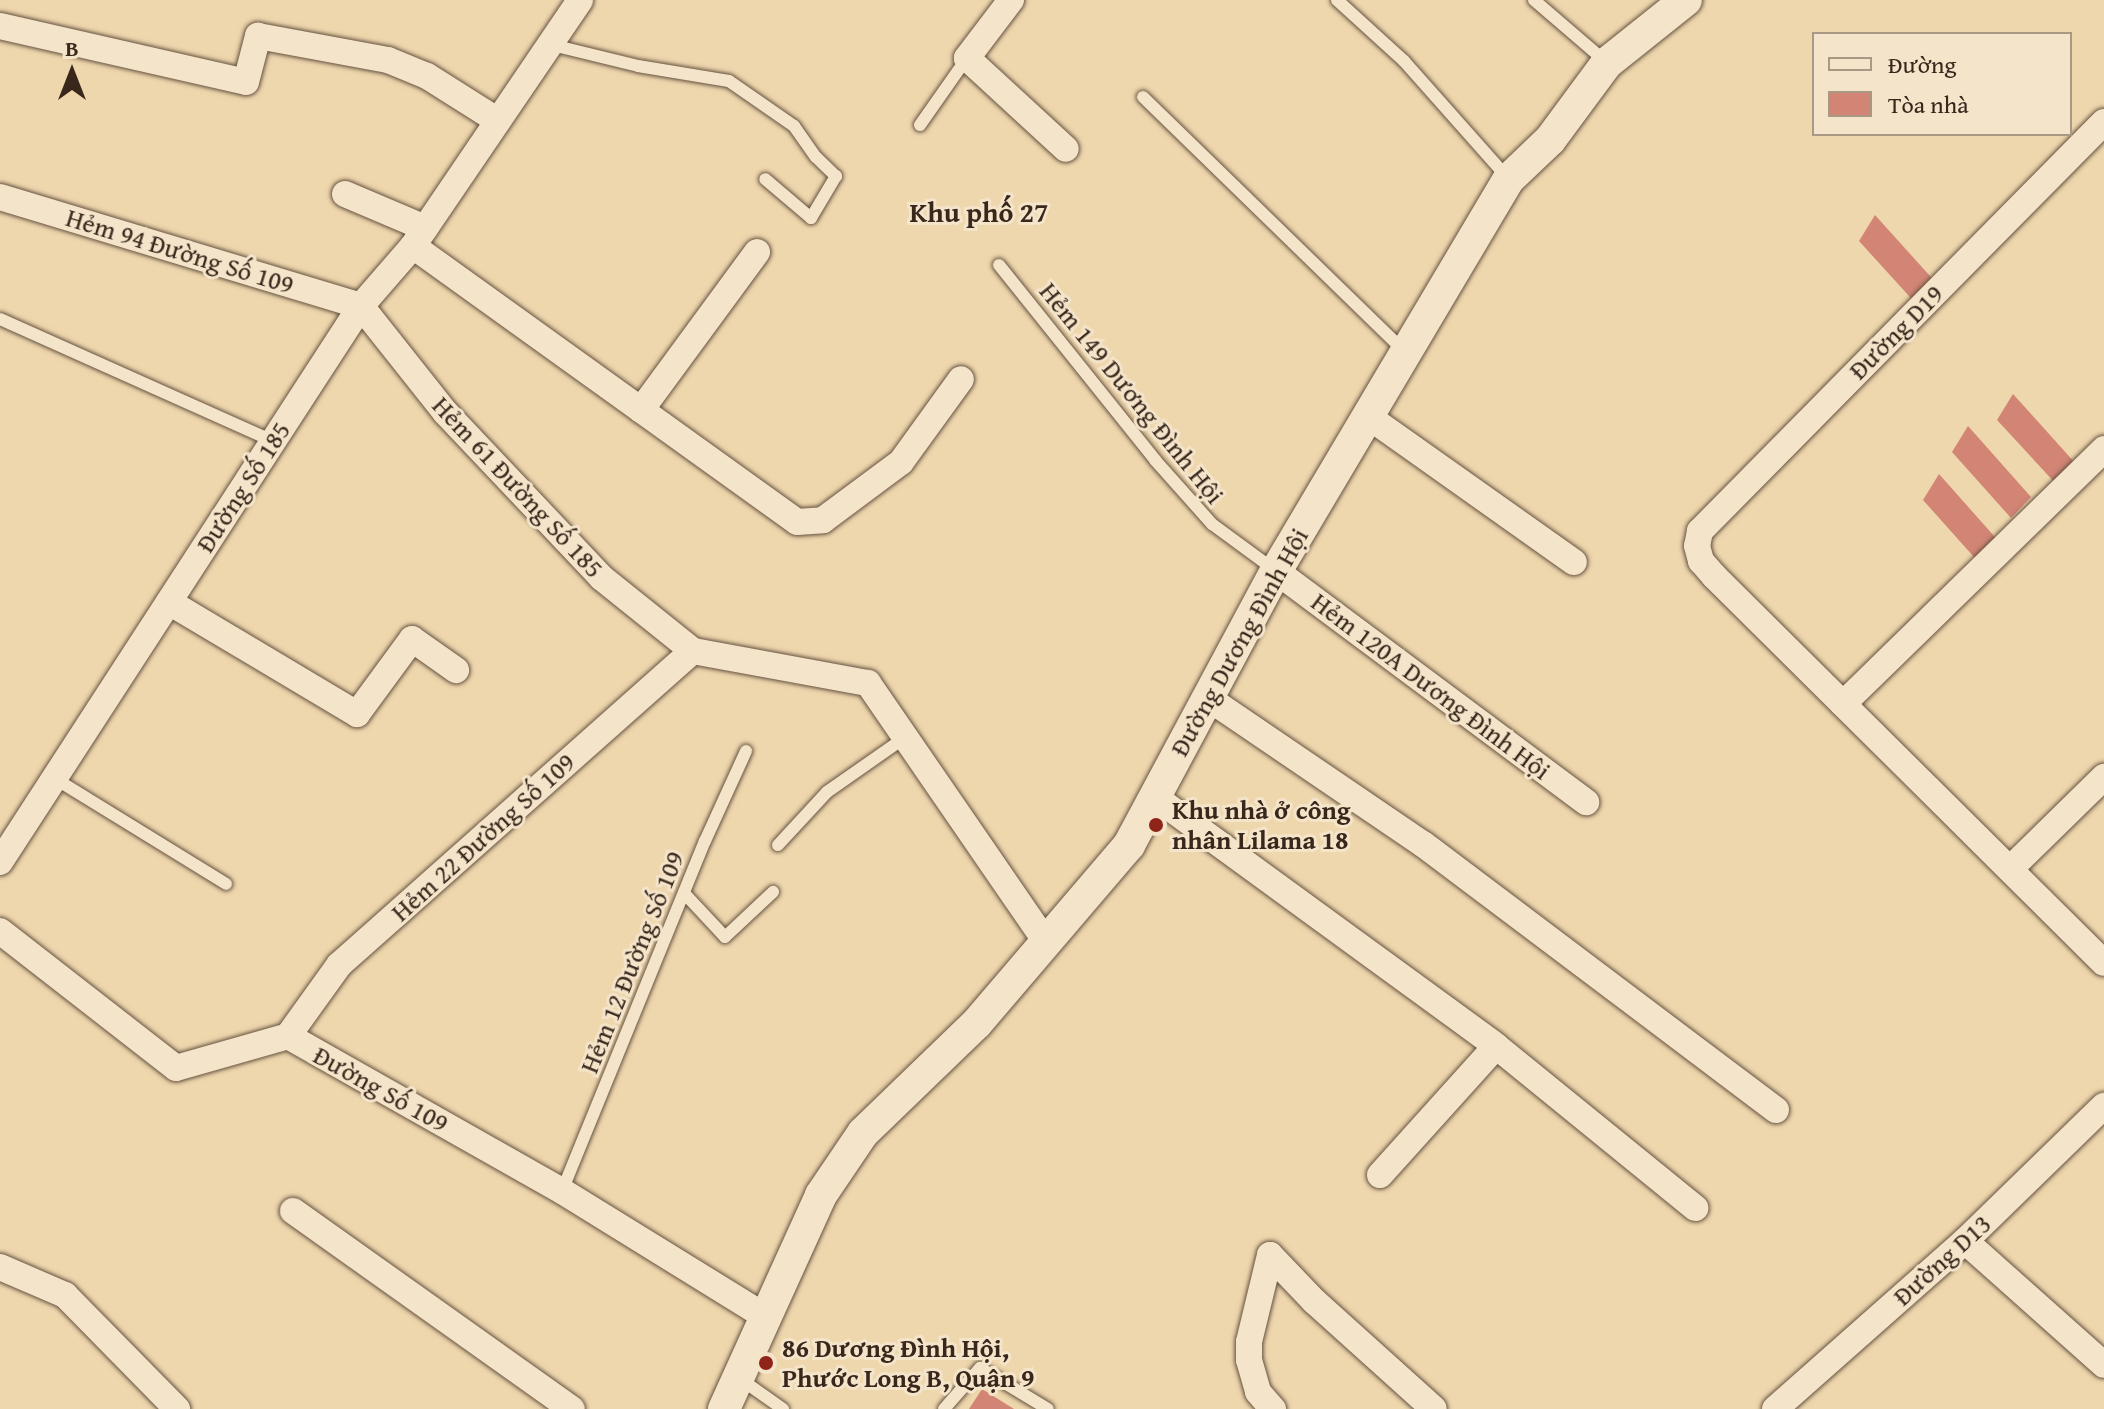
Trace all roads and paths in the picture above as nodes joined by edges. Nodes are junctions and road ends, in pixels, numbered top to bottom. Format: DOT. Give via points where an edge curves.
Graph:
graph roads {
  1 [pos="580,0"];
  2 [pos="1011,0"];
  3 [pos="1337,0"];
  4 [pos="1534,0"];
  5 [pos="1686,0"];
  6 [pos="0,26"];
  7 [pos="548,44"];
  8 [pos="967,58"];
  9 [pos="1607,63"];
  10 [pos="1143,97"];
  11 [pos="497,120"];
  12 [pos="2104,122"];
  13 [pos="920,125"];
  14 [pos="1066,149"];
  15 [pos="765,179"];
  16 [pos="1509,179"];
  17 [pos="345,194"];
  18 [pos="0,197"];
  19 [pos="419,237"];
  20 [pos="757,252"];
  21 [pos="999,265"];
  22 [pos="361,306"];
  23 [pos="0,319"];
  24 [pos="1405,352"];
  25 [pos="961,379"];
  26 [pos="641,410"];
  27 [pos="1369,417"];
  28 [pos="273,441"];
  29 [pos="2104,449"];
  30 [pos="1574,562"];
  31 [pos="1276,571"];
  32 [pos="169,602"];
  33 [pos="693,651"];
  34 [pos="456,670"];
  35 [pos="1208,698"];
  36 [pos="1843,704"];
  37 [pos="904,738"];
  38 [pos="746,751"];
  39 [pos="2104,777"];
  40 [pos="54,778"];
  41 [pos="1155,797"];
  42 [pos="1586,802"];
  43 [pos="778,845"];
  44 [pos="0,862"];
  45 [pos="2010,869"];
  46 [pos="226,884"];
  47 [pos="773,892"];
  48 [pos="684,893"];
  49 [pos="0,931"];
  50 [pos="1046,942"];
  51 [pos="2104,963"];
  52 [pos="288,1036"];
  53 [pos="1496,1046"];
  54 [pos="2104,1106"];
  55 [pos="1776,1110"];
  56 [pos="1380,1175"];
  57 [pos="562,1191"];
  58 [pos="1695,1208"];
  59 [pos="293,1211"];
  60 [pos="1965,1241"];
  61 [pos="0,1267"];
  62 [pos="766,1317"];
  63 [pos="2104,1365"];
  64 [pos="739,1378"];
  65 [pos="177,1409"];
  66 [pos="572,1409"];
  67 [pos="724,1409"];
  68 [pos="783,1409"];
  69 [pos="944,1409"];
  70 [pos="1048,1409"];
  71 [pos="1273,1409"];
  72 [pos="1434,1409"];
  73 [pos="1775,1409"];
  1 -- 7 [label="street, Đường Số 185"];
  2 -- 8 [label="street"];
  3 -- 16 [label="lane" via="1404,61"];
  4 -- 9 [label="lane"];
  5 -- 9 [label="street, Đường Dương Đình Hội"];
  6 -- 11 [label="street" via="246,82 258,36 388,60 427,76"];
  7 -- 11 [label="street, Đường Số 185"];
  7 -- 15 [label="lane" via="729,81 794,126 836,176 811,218"];
  8 -- 13 [label="lane"];
  8 -- 14 [label="street"];
  9 -- 16 [label="street, Đường Dương Đình Hội" via="1550,140"];
  10 -- 24 [label="lane"];
  11 -- 19 [label="street, Đường Số 185"];
  12 -- 36 [label="street, Đường D19" via="1700,531 1701,561"];
  16 -- 24 [label="street, Đường Dương Đình Hội"];
  17 -- 19 [label="street"];
  18 -- 22 [label="street, Hẻm 94 Đường Số 109"];
  19 -- 22 [label="street, Đường Số 185"];
  19 -- 26 [label="street"];
  20 -- 26 [label="street"];
  21 -- 31 [label="lane, Hẻm 149 Dương Đình Hội" via="1212,524"];
  22 -- 28 [label="street, Đường Số 185"];
  22 -- 33 [label="street, Hẻm 61 Đường Số 185" via="445,412 602,578"];
  23 -- 28 [label="lane"];
  24 -- 27 [label="street, Đường Dương Đình Hội"];
  25 -- 26 [label="street" via="901,462 823,520 797,522"];
  27 -- 30 [label="street"];
  27 -- 31 [label="street, Đường Dương Đình Hội"];
  28 -- 32 [label="street, Đường Số 185"];
  29 -- 36 [label="street"];
  31 -- 35 [label="street, Đường Dương Đình Hội"];
  31 -- 42 [label="street, Hẻm 120A Dương Đình Hội"];
  32 -- 34 [label="street" via="357,714 412,639"];
  32 -- 40 [label="street, Đường Số 185"];
  33 -- 37 [label="street" via="868,683"];
  33 -- 52 [label="street, Hẻm 22 Đường Số 109" via="339,965"];
  35 -- 41 [label="street, Đường Dương Đình Hội"];
  35 -- 55 [label="street" via="1423,844"];
  36 -- 45 [label="street"];
  37 -- 43 [label="lane" via="827,792"];
  37 -- 50 [label="street"];
  38 -- 48 [label="lane, Hẻm 12 Đường Số 109"];
  39 -- 45 [label="street"];
  40 -- 44 [label="street, Đường Số 185"];
  40 -- 46 [label="lane"];
  41 -- 50 [label="street, Đường Dương Đình Hội" via="1129,845"];
  41 -- 53 [label="street"];
  45 -- 51 [label="street"];
  47 -- 48 [label="lane" via="725,937"];
  48 -- 57 [label="lane, Hẻm 12 Đường Số 109"];
  49 -- 52 [label="street, Đường Số 109" via="176,1068"];
  50 -- 62 [label="street, Đường Dương Đình Hội" via="977,1023 863,1133 821,1195"];
  52 -- 57 [label="street, Đường Số 109"];
  53 -- 56 [label="street"];
  53 -- 58 [label="street"];
  54 -- 60 [label="street, Đường D13"];
  57 -- 62 [label="street, Đường Số 109"];
  59 -- 66 [label="street"];
  60 -- 63 [label="street"];
  60 -- 73 [label="street, Đường D13"];
  61 -- 65 [label="street" via="65,1295"];
  62 -- 64 [label="street, Đường Dương Đình Hội"];
  64 -- 67 [label="street, Đường Dương Đình Hội"];
  64 -- 68 [label="lane"];
  69 -- 70 [label="lane" via="980,1368"];
  71 -- 72 [label="street" via="1258,1392 1249,1360 1270,1255"];
}
